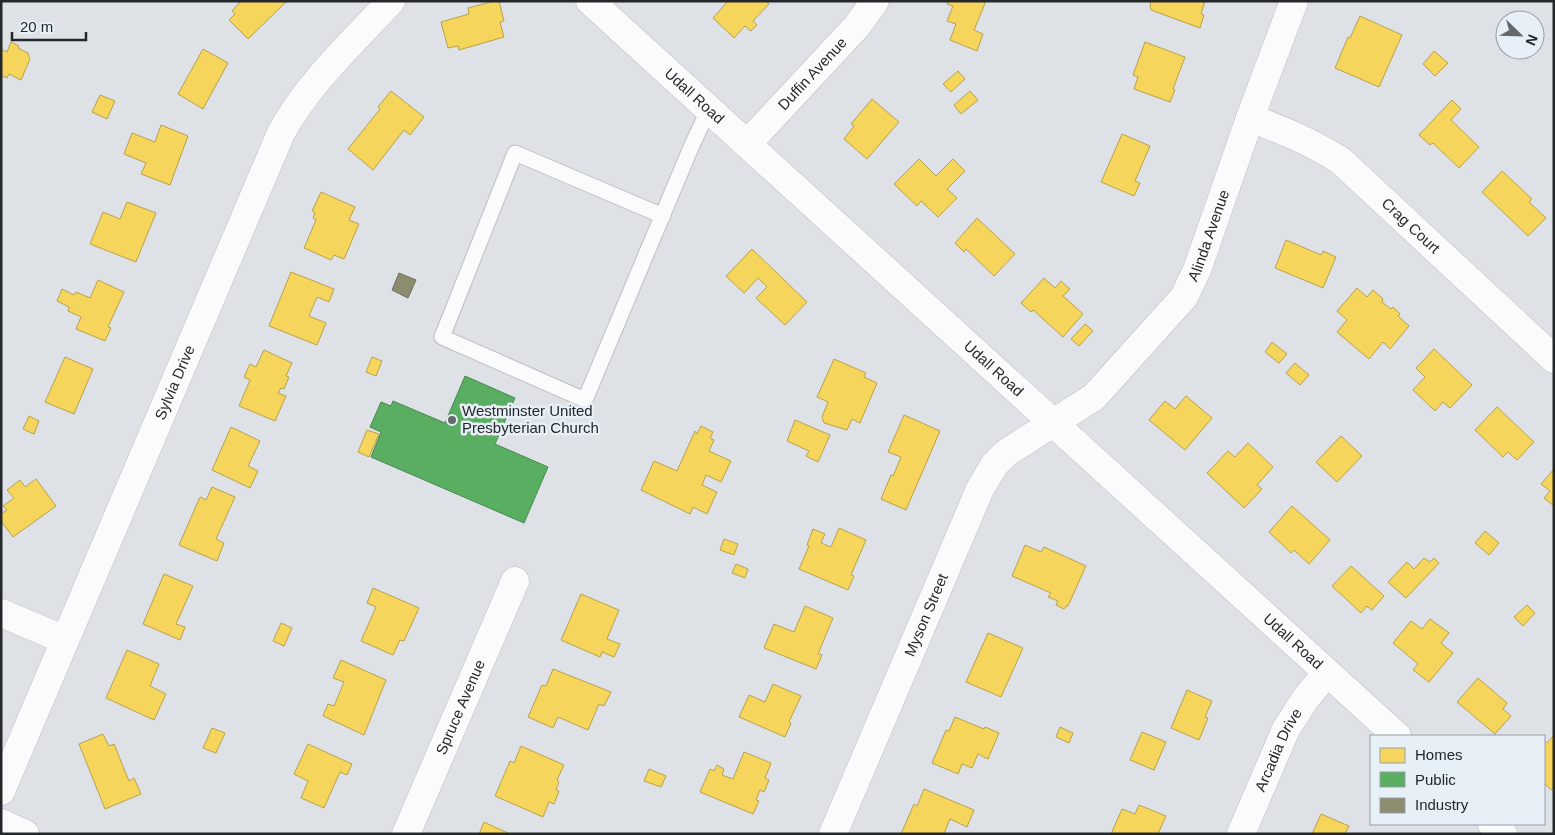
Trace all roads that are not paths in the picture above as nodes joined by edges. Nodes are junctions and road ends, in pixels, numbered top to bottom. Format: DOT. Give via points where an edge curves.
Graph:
graph roads {
  1 [pos="391,1"];
  2 [pos="590,1"];
  3 [pos="875,1"];
  4 [pos="1294,1"];
  5 [pos="709,109"];
  6 [pos="1250,118"];
  7 [pos="747,144"];
  8 [pos="663,216"];
  9 [pos="1554,359"];
  10 [pos="1052,423"];
  11 [pos="515,582"];
  12 [pos="1,613"];
  13 [pos="65,640"];
  14 [pos="1327,673"];
  15 [pos="1396,735"];
  16 [pos="1,791"];
  17 [pos="1,823"];
  18 [pos="1493,825"];
  19 [pos="25,834"];
  20 [pos="406,834"];
  21 [pos="833,834"];
  22 [pos="1240,834"];
  23 [pos="1503,834"];
  1 -- 13 [label="street, Sylvia Drive" via="321,76 292,112 281,133"];
  2 -- 5 [label="street, Udall Road"];
  3 -- 7 [label="street, Duffin Avenue" via="857,26"];
  4 -- 6 [label="street, Alinda Avenue"];
  5 -- 7 [label="street, Udall Road"];
  5 -- 8 [label="lane"];
  6 -- 9 [label="street, Crag Court" via="1316,145 1341,161"];
  6 -- 10 [label="street, Alinda Avenue" via="1184,297 1094,397"];
  7 -- 10 [label="street, Udall Road"];
  8 -- 8 [label="lane" via="585,400 442,337 515,153"];
  10 -- 14 [label="street, Udall Road"];
  10 -- 21 [label="street, Myson Street" via="1006,453 987,476"];
  11 -- 20 [label="street, Spruce Avenue"];
  12 -- 13 [label="street"];
  13 -- 16 [label="street, Sylvia Drive"];
  14 -- 15 [label="street, Udall Road"];
  14 -- 22 [label="street, Arcadia Drive" via="1286,729"];
  17 -- 19 [label="street"];
  18 -- 23 [label="street"];
}
